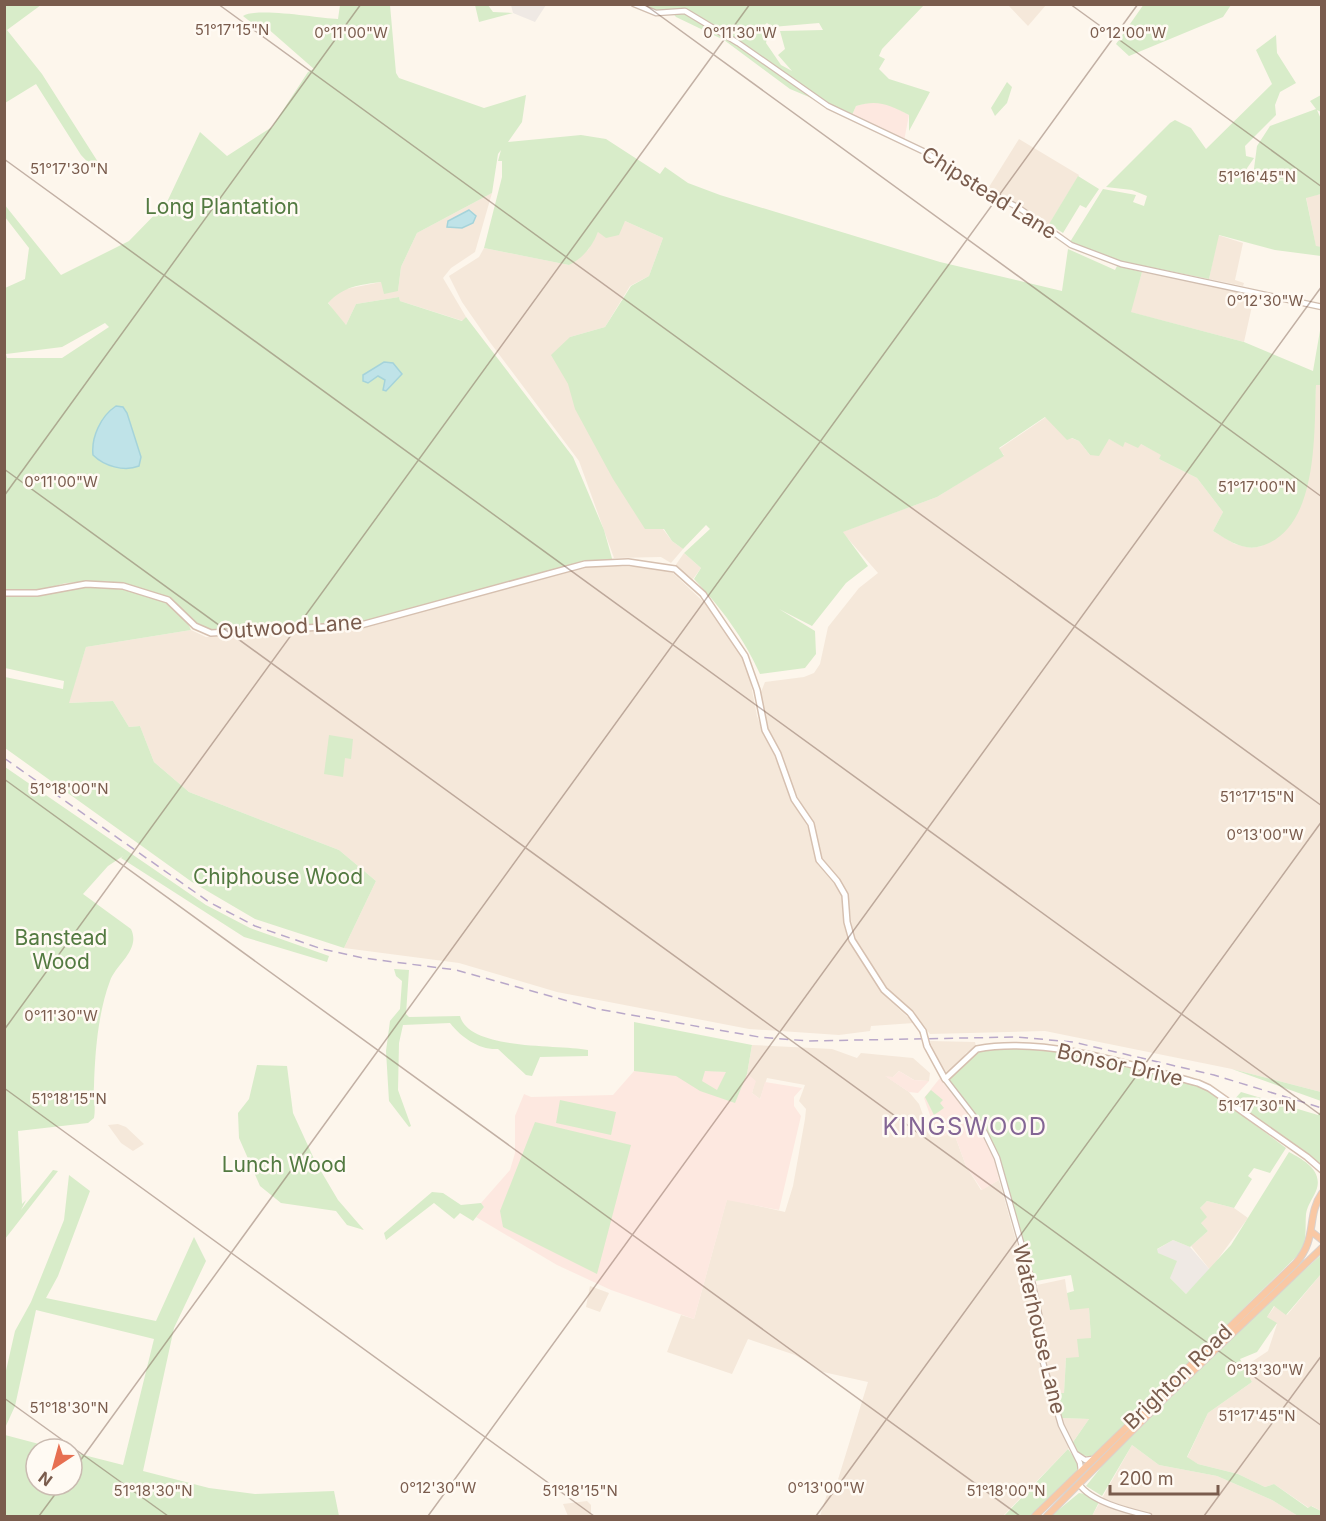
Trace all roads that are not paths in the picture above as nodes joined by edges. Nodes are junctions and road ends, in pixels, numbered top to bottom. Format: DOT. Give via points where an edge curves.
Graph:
graph roads {
  1 [pos="634,4"];
  2 [pos="1322,307"];
  3 [pos="4,593"];
  4 [pos="712,606"];
  5 [pos="945,1079"];
  6 [pos="1319,1168"];
  7 [pos="1322,1176"];
  8 [pos="1322,1188"];
  9 [pos="1319,1196"];
  10 [pos="1312,1232"];
  11 [pos="1322,1240"];
  12 [pos="1322,1248"];
  13 [pos="1072,1450"];
  14 [pos="1096,1458"];
  15 [pos="1079,1476"];
  16 [pos="1081,1487"];
  17 [pos="1067,1491"];
  18 [pos="1035,1516"];
  19 [pos="1047,1516"];
  20 [pos="1149,1516"];
  1 -- 2 [label="street, Chipstead Lane" via="656,13 685,11 828,106 927,153 1019,208 1071,245 1121,264"];
  3 -- 4 [label="main road, Outwood Lane" via="37,594 73,585 123,586 168,600 192,624 208,632 361,625 585,564 617,562 671,567"];
  4 -- 5 [label="main road, Waterhouse Lane, bridge" via="750,667 765,730 794,799 811,824 819,860 844,896 852,940 884,990 910,1013"];
  5 -- 6 [label="main road, Bonsor Drive" via="972,1051 985,1047 1052,1049 1085,1055 1209,1088"];
  5 -- 13 [label="street, Waterhouse Lane" via="982,1127 997,1158 1033,1285 1042,1359"];
  6 -- 7 [label="main road, Bonsor Drive"];
  8 -- 9 [label="main road"];
  9 -- 10 [label="highway, Brighton Road"];
  10 -- 11 [label="highway"];
  10 -- 14 [label="highway, Brighton Road" via="1310,1244 1296,1263"];
  12 -- 16 [label="highway, Brighton Road"];
  13 -- 14 [label="street" via="1085,1460"];
  13 -- 15 [label="street, Waterhouse Lane" via="1081,1465"];
  14 -- 15 [label="highway, Brighton Road"];
  15 -- 17 [label="highway, Brighton Road"];
  16 -- 17 [label="highway, Brighton Road"];
  16 -- 20 [label="street"];
  17 -- 18 [label="highway, Brighton Road"];
  17 -- 19 [label="highway, Brighton Road"];
}
